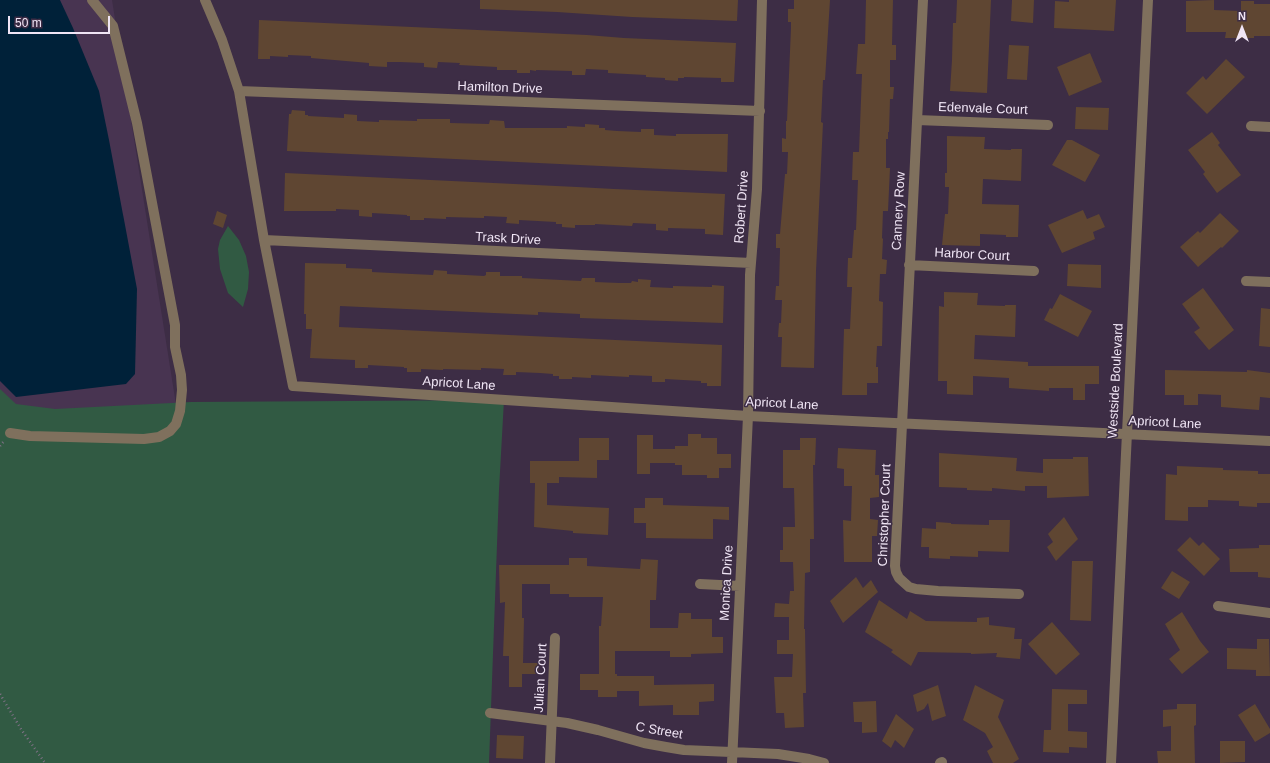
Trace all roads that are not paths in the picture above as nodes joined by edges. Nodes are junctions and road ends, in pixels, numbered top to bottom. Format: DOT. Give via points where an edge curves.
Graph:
graph roads {
  1 [pos="92,0"];
  2 [pos="205,0"];
  3 [pos="762,0"];
  4 [pos="923,0"];
  5 [pos="1148,0"];
  6 [pos="239,91"];
  7 [pos="760,111"];
  8 [pos="917,120"];
  9 [pos="1048,125"];
  10 [pos="1251,126"];
  11 [pos="1270,127"];
  12 [pos="264,240"];
  13 [pos="751,263"];
  14 [pos="909,265"];
  15 [pos="1034,271"];
  16 [pos="1246,280"];
  17 [pos="1270,282"];
  18 [pos="748,416"];
  19 [pos="902,424"];
  20 [pos="10,433"];
  21 [pos="1126,434"];
  22 [pos="1270,441"];
  23 [pos="700,584"];
  24 [pos="740,586"];
  25 [pos="1019,594"];
  26 [pos="1218,606"];
  27 [pos="1270,614"];
  28 [pos="556,638"];
  29 [pos="490,713"];
  30 [pos="552,720"];
  31 [pos="732,752"];
  32 [pos="550,763"];
  33 [pos="732,763"];
  34 [pos="824,763"];
  35 [pos="1111,763"];
  1 -- 20 [label="street" via="113,26 137,124 174,325 174,347 182,390 180,411 176,424 170,431 159,437 144,439 30,436"];
  2 -- 6 [label="street"];
  3 -- 7 [label="street, Robert Drive"];
  4 -- 8 [label="street, Cannery Row"];
  5 -- 21 [label="street, Westside Boulevard"];
  6 -- 7 [label="street, Hamilton Drive"];
  6 -- 12 [label="street"];
  7 -- 13 [label="street, Robert Drive"];
  8 -- 9 [label="street, Edenvale Court"];
  8 -- 14 [label="street, Cannery Row"];
  10 -- 11 [label="street"];
  12 -- 13 [label="street, Trask Drive"];
  12 -- 18 [label="street, Apricot Lane" via="293,386"];
  13 -- 18 [label="street, Robert Drive"];
  14 -- 15 [label="street, Harbor Court"];
  14 -- 19 [label="street, Cannery Row"];
  16 -- 17 [label="street"];
  18 -- 19 [label="street, Apricot Lane"];
  18 -- 24 [label="street, Monica Drive"];
  19 -- 21 [label="street, Apricot Lane"];
  19 -- 25 [label="street, Christopher Court" via="894,566 899,578 909,587 916,589"];
  21 -- 22 [label="street, Apricot Lane"];
  21 -- 35 [label="street, Westside Boulevard"];
  23 -- 24 [label="street"];
  24 -- 31 [label="street, Monica Drive"];
  26 -- 27 [label="street"];
  28 -- 30 [label="street, Julian Court"];
  29 -- 30 [label="street, C Street"];
  30 -- 31 [label="street, C Street" via="666,747"];
  30 -- 32 [label="street, Julian Court"];
  31 -- 33 [label="street, Monica Drive"];
  31 -- 34 [label="street, C Street" via="778,754"];
}
